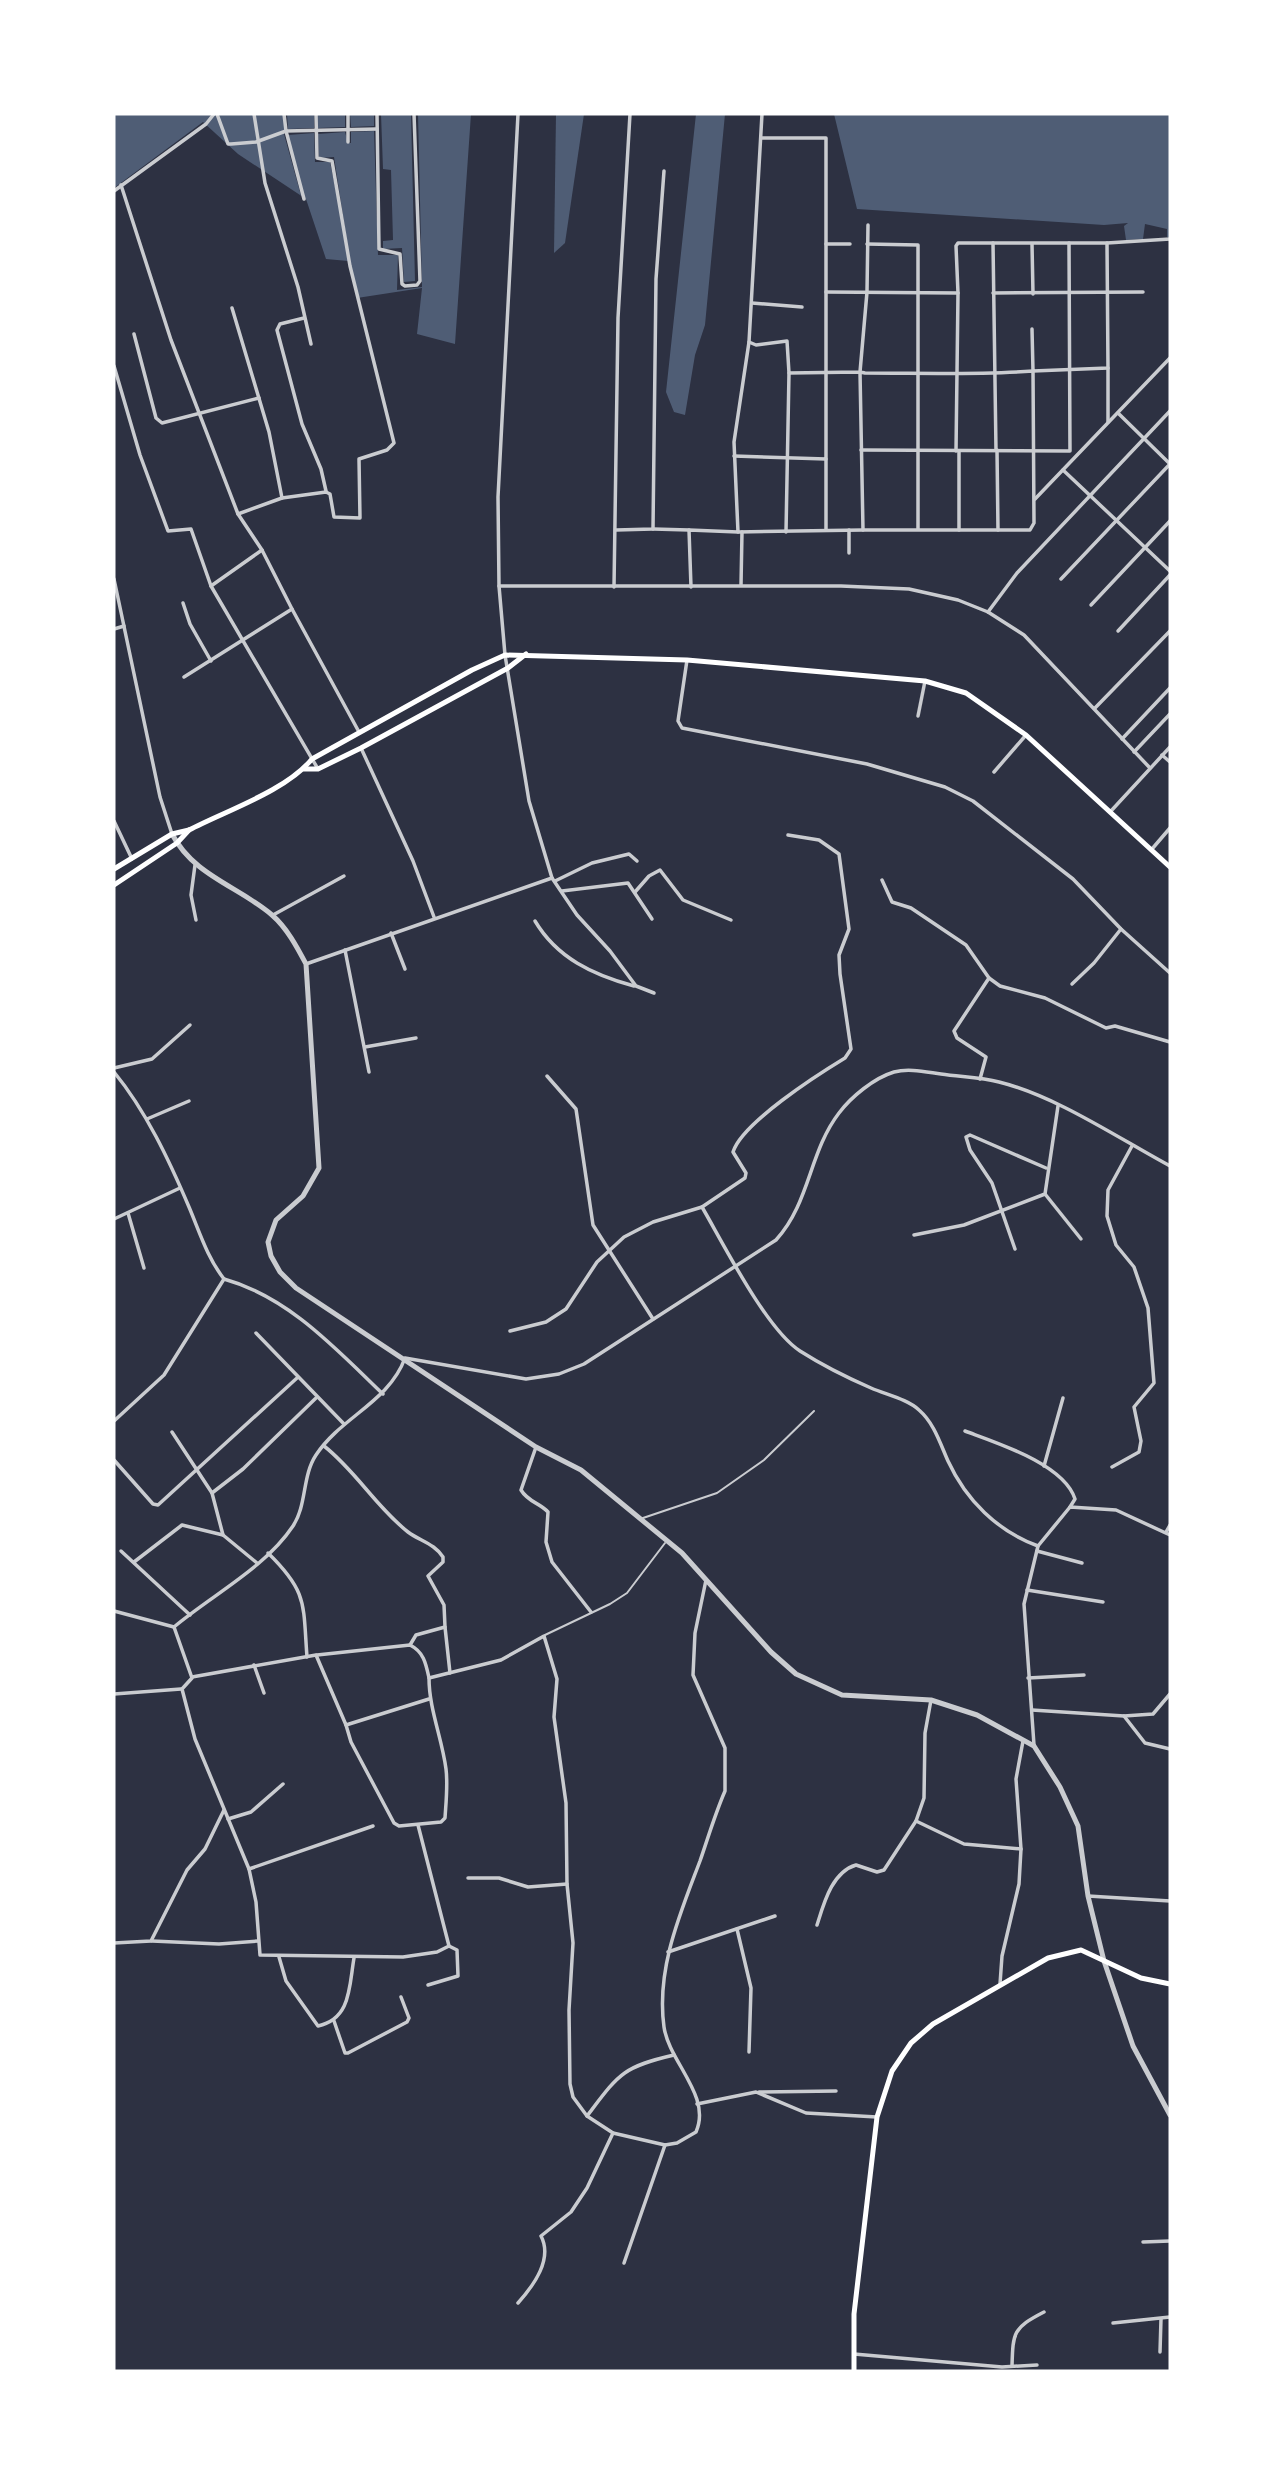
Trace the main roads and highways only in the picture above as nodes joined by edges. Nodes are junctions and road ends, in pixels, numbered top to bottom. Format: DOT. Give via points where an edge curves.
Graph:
graph roads {
  1 [pos="526,654"];
  2 [pos="304,769"];
  3 [pos="189,830"];
  4 [pos="1170,867"];
  5 [pos="114,869"];
  6 [pos="114,886"];
  7 [pos="1170,1984"];
  8 [pos="854,2371"];
  1 -- 2 [label="main road" via="361,748 318,769"];
  1 -- 2 [label="main road" via="505,654 471,670 312,759"];
  1 -- 4 [label="main road" via="687,660 925,681 966,693 1026,735"];
  2 -- 3 [label="main road"];
  3 -- 5 [label="main road" via="172,834"];
  3 -- 6 [label="main road"];
  7 -- 8 [label="main road" via="1141,1978 1081,1950 1065,1952 1000,1984 933,2024 911,2043 891,2071 877,2116 854,2314"];
}
